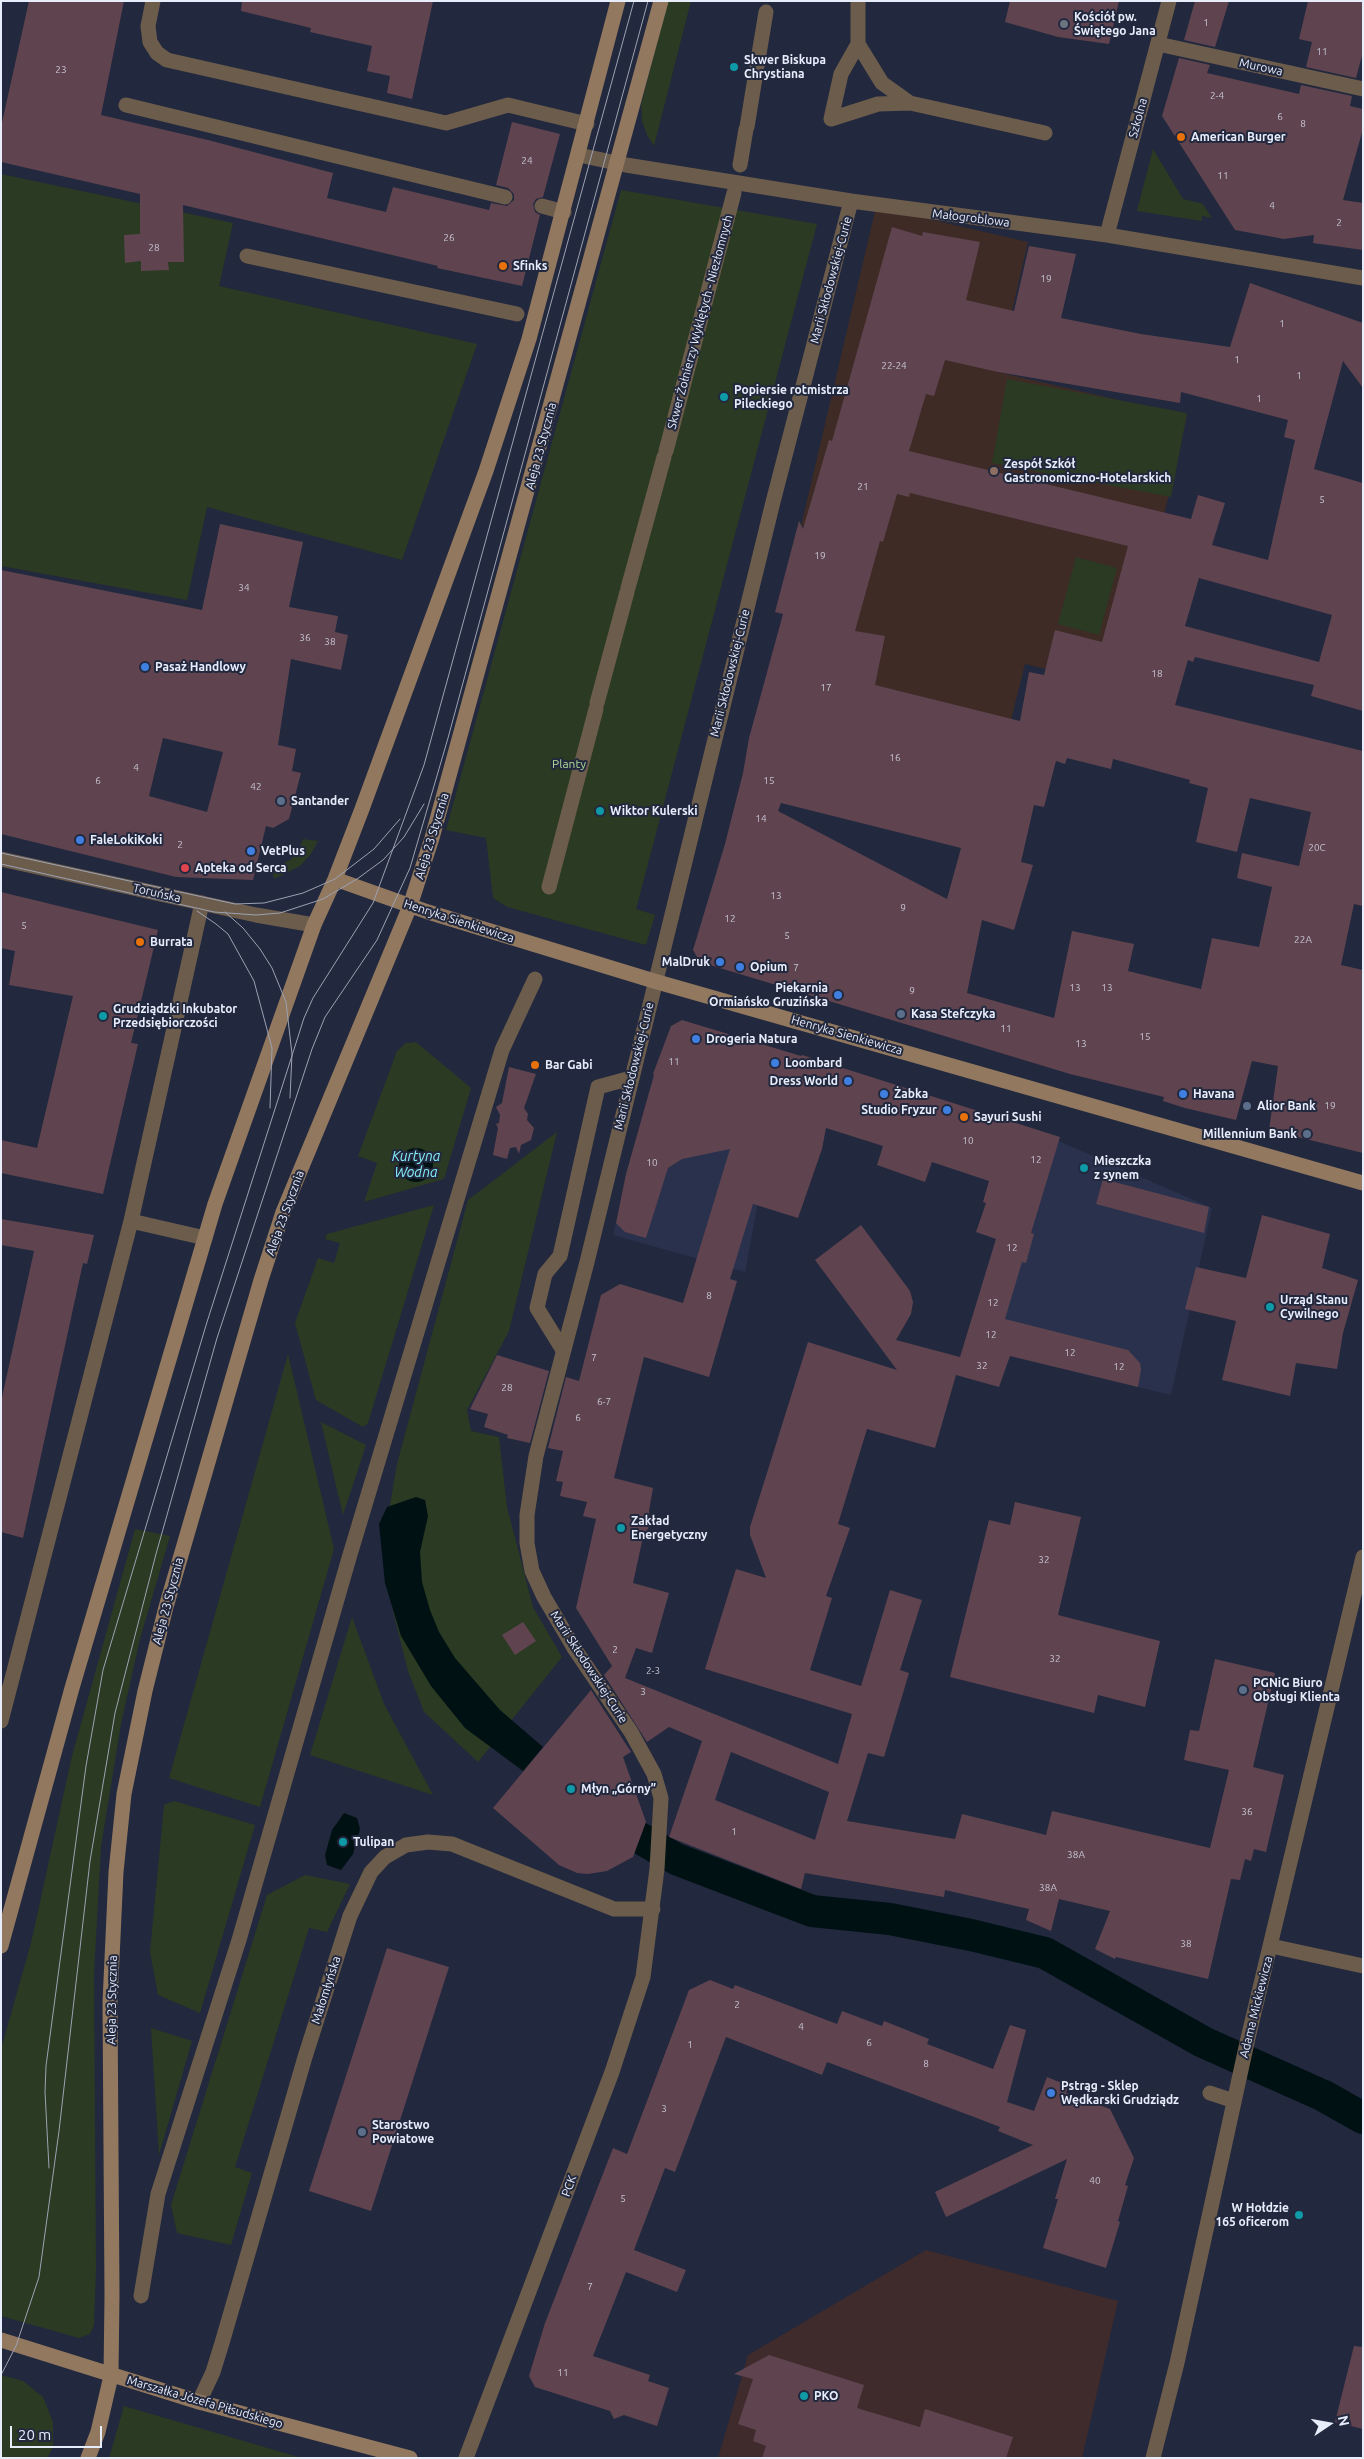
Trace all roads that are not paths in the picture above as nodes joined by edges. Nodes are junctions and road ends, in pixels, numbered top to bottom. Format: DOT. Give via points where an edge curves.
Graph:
graph roads {
  1 [pos="153,1"];
  2 [pos="618,1"];
  3 [pos="661,1"];
  4 [pos="858,1"];
  5 [pos="1169,1"];
  6 [pos="766,8"];
  7 [pos="858,44"];
  8 [pos="1158,44"];
  9 [pos="1363,89"];
  10 [pos="910,103"];
  11 [pos="126,105"];
  12 [pos="587,124"];
  13 [pos="1046,134"];
  14 [pos="579,155"];
  15 [pos="618,163"];
  16 [pos="740,165"];
  17 [pos="734,193"];
  18 [pos="505,197"];
  19 [pos="851,201"];
  20 [pos="542,206"];
  21 [pos="564,212"];
  22 [pos="1107,235"];
  23 [pos="246,256"];
  24 [pos="1363,278"];
  25 [pos="517,314"];
  26 [pos="1,859"];
  27 [pos="335,879"];
  28 [pos="549,887"];
  29 [pos="202,903"];
  30 [pos="410,906"];
  31 [pos="314,926"];
  32 [pos="535,979"];
  33 [pos="654,981"];
  34 [pos="630,1078"];
  35 [pos="1363,1183"];
  36 [pos="131,1221"];
  37 [pos="205,1238"];
  38 [pos="563,1350"];
  39 [pos="1363,1557"];
  40 [pos="1,1721"];
  41 [pos="653,1909"];
  42 [pos="1,1946"];
  43 [pos="1271,1946"];
  44 [pos="1363,1966"];
  45 [pos="1210,2093"];
  46 [pos="1234,2101"];
  47 [pos="141,2296"];
  48 [pos="1,2340"];
  49 [pos="111,2376"];
  50 [pos="199,2402"];
  51 [pos="88,2458"];
  52 [pos="410,2458"];
  53 [pos="466,2458"];
  54 [pos="1153,2458"];
  1 -- 12 [label="street" via="148,26 150,42 167,60 446,123 508,105"];
  2 -- 12 [label="street"];
  3 -- 15 [label="street, Aleja 23 Stycznia"];
  4 -- 7 [label="street"];
  5 -- 8 [label="street, Szkolna"];
  6 -- 16 [label="street"];
  7 -- 10 [label="street" via="882,84"];
  7 -- 10 [label="street" via="841,74 826,119 878,104"];
  8 -- 9 [label="street, Murowa"];
  8 -- 22 [label="street, Szkolna"];
  10 -- 13 [label="street"];
  11 -- 18 [label="street"];
  12 -- 14 [label="street"];
  14 -- 15 [label="street, Małogroblowa"];
  14 -- 21 [label="street"];
  15 -- 19 [label="street, Małogroblowa"];
  15 -- 30 [label="street, Aleja 23 Stycznia" via="483,658"];
  17 -- 28 [label="street, Skwer Żołnierzy Wyklętych - Niezłomnych"];
  19 -- 22 [label="street, Małogroblowa"];
  19 -- 33 [label="street, Marii Skłodowskiej-Curie"];
  20 -- 21 [label="street"];
  21 -- 27 [label="street" via="529,339 486,471"];
  22 -- 24 [label="street, Małogroblowa"];
  23 -- 25 [label="street"];
  26 -- 29 [label="street, Toruńska"];
  27 -- 30 [label="street, Henryka Sienkiewicza"];
  27 -- 31 [label="street"];
  29 -- 31 [label="street, Toruńska"];
  29 -- 36 [label="street"];
  30 -- 33 [label="street, Henryka Sienkiewicza"];
  30 -- 49 [label="street, Aleja 23 Stycznia" via="284,1212 261,1280 166,1607 143,1700 124,1794 116,1872 110,2002"];
  31 -- 37 [label="street"];
  32 -- 47 [label="street" via="502,1050 349,1558 240,1940 158,2194"];
  33 -- 34 [label="street, Marii Skłodowskiej-Curie"];
  33 -- 35 [label="street, Henryka Sienkiewicza"];
  34 -- 38 [label="street, Marii Skłodowskiej-Curie"];
  34 -- 38 [label="street" via="598,1087 560,1256 545,1274 537,1308"];
  36 -- 37 [label="street"];
  36 -- 40 [label="street"];
  37 -- 42 [label="street" via="72,1688"];
  38 -- 41 [label="street, Marii Skłodowskiej-Curie" via="538,1447 527,1515 532,1571 574,1648 631,1732 654,1774 661,1798"];
  39 -- 43 [label="street, Adama Mickiewicza" via="1324,1711"];
  41 -- 50 [label="street, Małomłyńska" via="614,1909 452,1844 428,1842 406,1846 386,1857 371,1872 350,1916 305,2057 222,2343"];
  41 -- 53 [label="street, PCK" via="643,1977 612,2072"];
  43 -- 44 [label="street"];
  43 -- 46 [label="street, Adama Mickiewicza"];
  45 -- 46 [label="street"];
  46 -- 54 [label="street, Adama Mickiewicza"];
  48 -- 49 [label="street, Marszałka Józefa Piłsudskiego"];
  49 -- 50 [label="street, Marszałka Józefa Piłsudskiego"];
  49 -- 51 [label="street, Aleja 23 Stycznia" via="98,2432"];
  50 -- 52 [label="street, Marszałka Józefa Piłsudskiego"];
}
